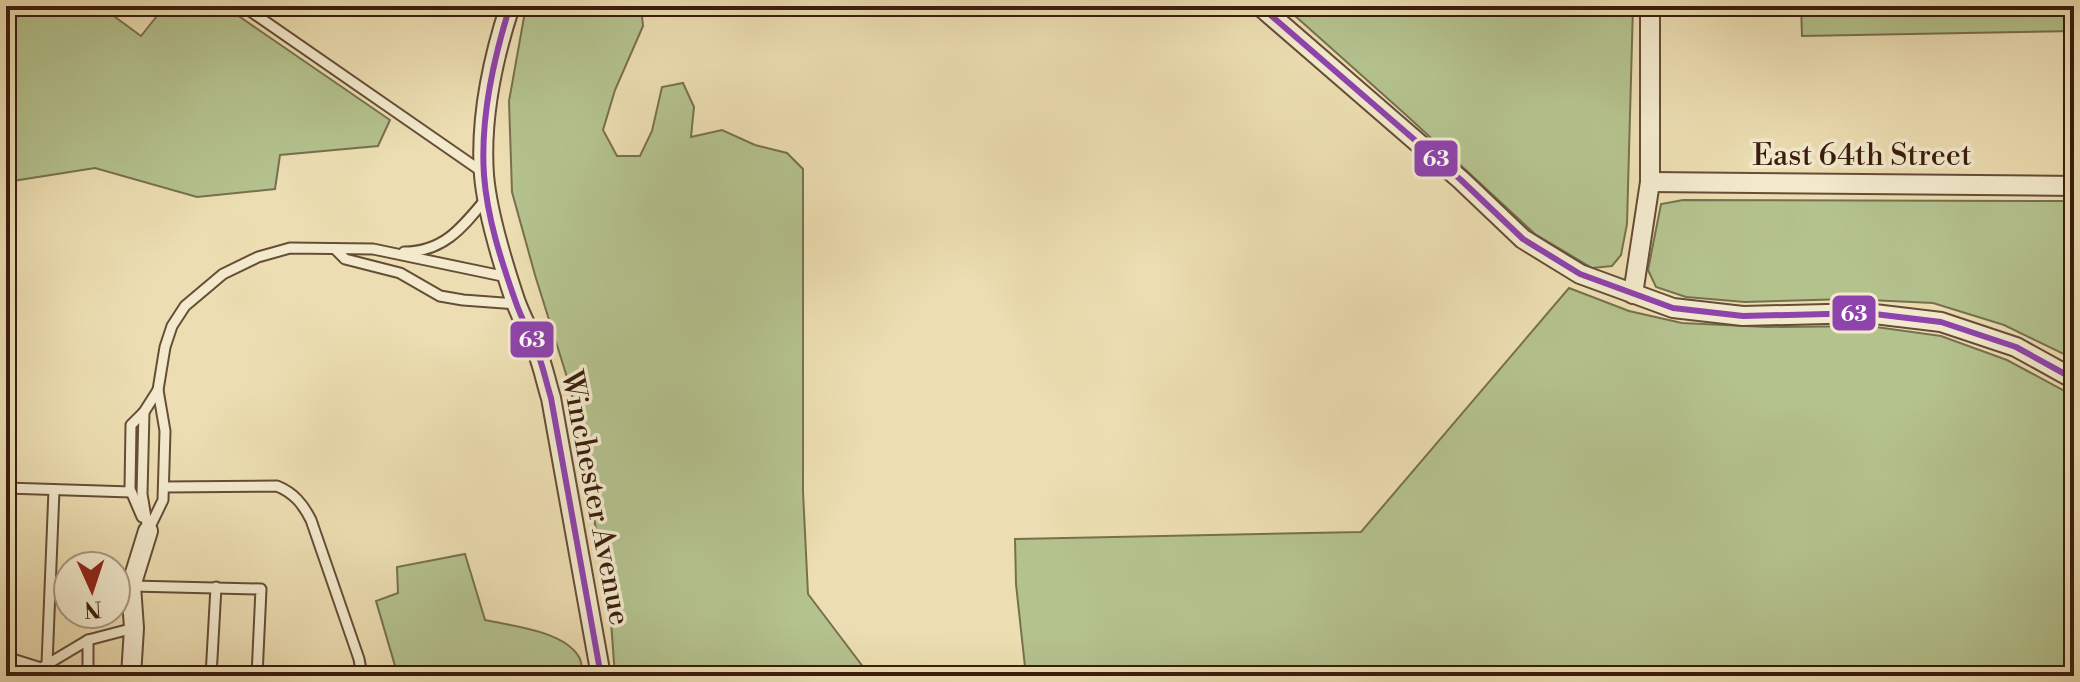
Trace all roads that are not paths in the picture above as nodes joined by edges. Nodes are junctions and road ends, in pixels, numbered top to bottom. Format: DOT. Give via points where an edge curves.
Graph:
graph roads {
  1 [pos="243,6"];
  2 [pos="510,6"];
  3 [pos="1260,6"];
  4 [pos="1650,6"];
  5 [pos="484,173"];
  6 [pos="1650,182"];
  7 [pos="2074,186"];
  8 [pos="487,198"];
  9 [pos="336,250"];
  10 [pos="389,253"];
  11 [pos="508,277"];
  12 [pos="1633,294"];
  13 [pos="517,304"];
  14 [pos="2074,379"];
  15 [pos="158,390"];
  16 [pos="144,412"];
  17 [pos="164,487"];
  18 [pos="6,488"];
  19 [pos="54,490"];
  20 [pos="131,492"];
  21 [pos="148,531"];
  22 [pos="132,583"];
  23 [pos="132,586"];
  24 [pos="216,587"];
  25 [pos="132,600"];
  26 [pos="134,628"];
  27 [pos="88,640"];
  28 [pos="6,657"];
  29 [pos="43,669"];
  30 [pos="88,676"];
  31 [pos="131,676"];
  32 [pos="211,676"];
  33 [pos="257,676"];
  34 [pos="362,676"];
  35 [pos="601,676"];
  1 -- 5 [label="lane"];
  2 -- 5 [label="street, Winchester Avenue" via="490,78"];
  3 -- 12 [label="street" via="1523,239 1580,274"];
  4 -- 6 [label="street"];
  5 -- 8 [label="street, Winchester Avenue"];
  6 -- 7 [label="street, East 64th Street"];
  6 -- 12 [label="street"];
  8 -- 10 [label="lane" via="451,238 431,249"];
  8 -- 11 [label="street, Winchester Avenue"];
  9 -- 10 [label="lane"];
  9 -- 13 [label="lane" via="345,259 400,273 440,296"];
  9 -- 15 [label="lane" via="290,248 258,257 206,287 172,326"];
  10 -- 11 [label="lane"];
  11 -- 13 [label="street, Winchester Avenue"];
  12 -- 14 [label="street" via="1673,308 1743,316 1866,313 1941,322 2016,347"];
  13 -- 35 [label="street, Winchester Avenue" via="551,398"];
  15 -- 16 [label="lane"];
  15 -- 17 [label="lane" via="165,431"];
  16 -- 20 [label="lane" via="131,425"];
  16 -- 21 [label="lane" via="142,494"];
  17 -- 21 [label="lane"];
  17 -- 34 [label="lane" via="277,486 298,499 311,520"];
  18 -- 19 [label="lane"];
  19 -- 20 [label="lane"];
  19 -- 29 [label="lane"];
  20 -- 21 [label="lane"];
  21 -- 22 [label="street"];
  23 -- 24 [label="lane"];
  24 -- 32 [label="lane"];
  24 -- 33 [label="lane" via="261,589"];
  25 -- 26 [label="street"];
  26 -- 27 [label="lane"];
  26 -- 31 [label="street"];
  27 -- 29 [label="lane"];
  27 -- 30 [label="lane"];
  28 -- 29 [label="lane"];
}
